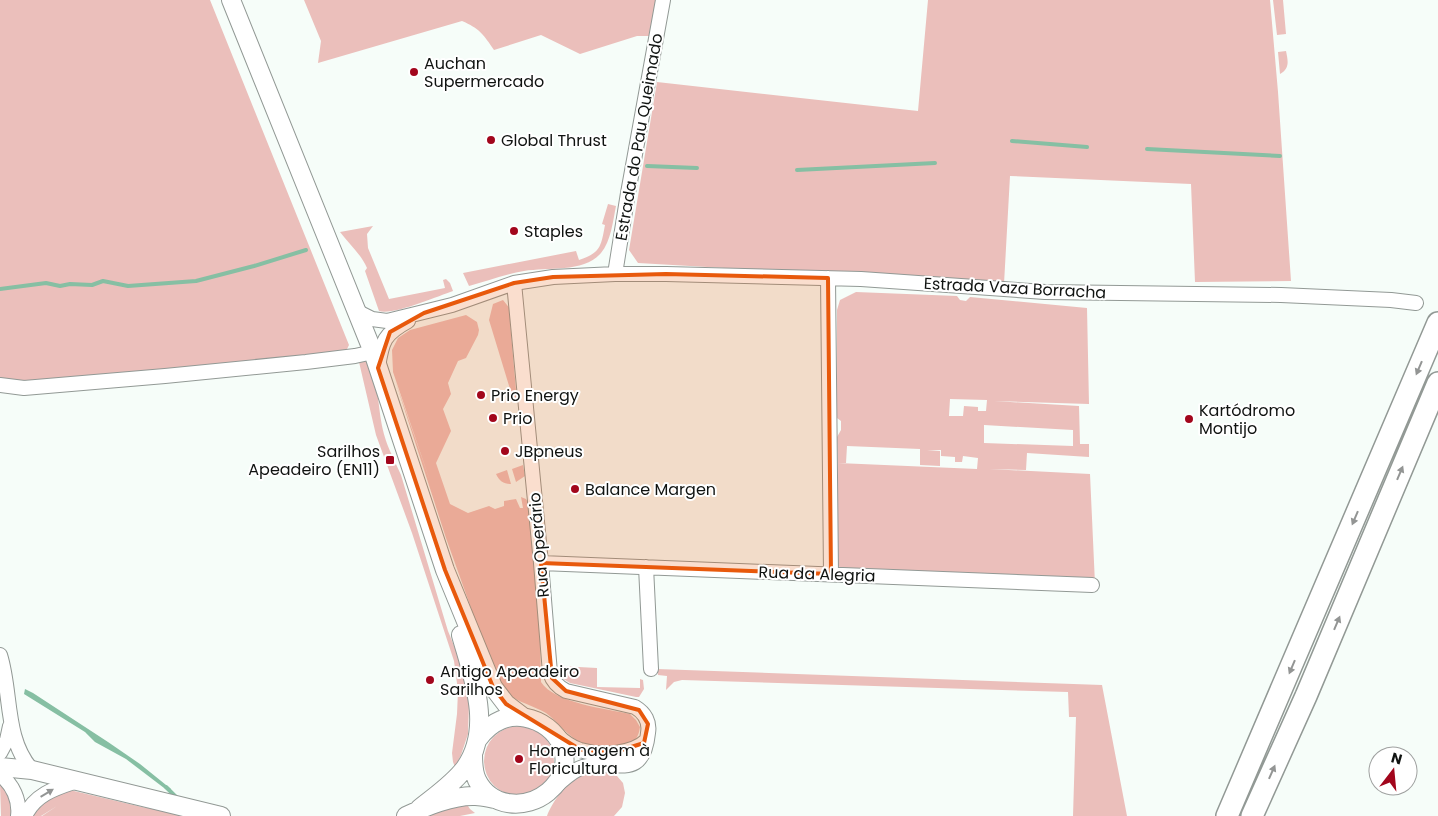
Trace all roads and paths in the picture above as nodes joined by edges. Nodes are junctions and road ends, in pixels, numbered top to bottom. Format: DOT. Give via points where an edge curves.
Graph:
graph roads {
  1 [pos="231,0"];
  2 [pos="663,0"];
  3 [pos="615,274"];
  4 [pos="828,278"];
  5 [pos="514,283"];
  6 [pos="1416,303"];
  7 [pos="356,310"];
  8 [pos="424,313"];
  9 [pos="1438,323"];
  10 [pos="375,360"];
  11 [pos="1438,383"];
  12 [pos="0,384"];
  13 [pos="541,563"];
  14 [pos="646,567"];
  15 [pos="445,570"];
  16 [pos="830,574"];
  17 [pos="1092,585"];
  18 [pos="0,655"];
  19 [pos="652,669"];
  20 [pos="523,717"];
  21 [pos="11,725"];
  22 [pos="557,735"];
  23 [pos="647,740"];
  24 [pos="476,746"];
  25 [pos="0,753"];
  26 [pos="0,767"];
  27 [pos="32,770"];
  28 [pos="0,776"];
  29 [pos="78,781"];
  30 [pos="550,791"];
  31 [pos="503,806"];
  32 [pos="412,812"];
  33 [pos="18,816"];
  34 [pos="25,816"];
  35 [pos="222,816"];
  36 [pos="538,816"];
  37 [pos="1226,816"];
  38 [pos="1252,816"];
  1 -- 7 [label="main road"];
  2 -- 3 [label="street, Estrada do Pau Queimado"];
  3 -- 4 [label="street, Estrada Vaza Borracha"];
  3 -- 5 [label="street, Estrada Vaza Borracha" via="553,277"];
  4 -- 6 [label="street, Estrada Vaza Borracha" via="1045,292 1281,295"];
  4 -- 16 [label="street"];
  5 -- 8 [label="street, Estrada Vaza Borracha"];
  5 -- 13 [label="street, Rua Operário"];
  7 -- 8 [label="street" via="383,322"];
  7 -- 10 [label="main road"];
  8 -- 10 [label="street" via="390,332"];
  9 -- 37 [label="highway, one-way"];
  10 -- 12 [label="street" via="355,356 24,388"];
  10 -- 15 [label="main road"];
  38 -- 11 [label="highway, one-way"];
  13 -- 14 [label="street, Rua da Alegria"];
  13 -- 23 [label="street, Rua Operário" via="552,678 560,687 577,695 639,710 648,724"];
  14 -- 16 [label="street, Rua da Alegria"];
  14 -- 19 [label="street"];
  15 -- 20 [label="main road" via="492,687"];
  15 -- 24 [label="main road" via="478,703 480,722"];
  16 -- 17 [label="street, Rua da Alegria"];
  18 -- 21 [label="street"];
  20 -- 22 [label="main road" via="543,724"];
  20 -- 24 [label="main road" via="502,719 484,731"];
  21 -- 25 [label="street"];
  21 -- 27 [label="street" via="20,753"];
  22 -- 23 [label="street" via="581,750 606,753 631,750"];
  22 -- 30 [label="main road" via="566,760 563,773"];
  23 -- 30 [label="street" via="646,750 636,762 584,767"];
  24 -- 31 [label="main road" via="473,767 477,780"];
  24 -- 32 [label="main road" via="464,768 450,784"];
  26 -- 27 [label="main road"];
  27 -- 29 [label="main road"];
  28 -- 33 [label="street" via="16,796"];
  34 -- 29 [label="street, one-way" via="44,794"];
  29 -- 35 [label="main road"];
  30 -- 31 [label="main road" via="525,804"];
  30 -- 36 [label="main road"];
  31 -- 32 [label="main road" via="475,796"];
}
